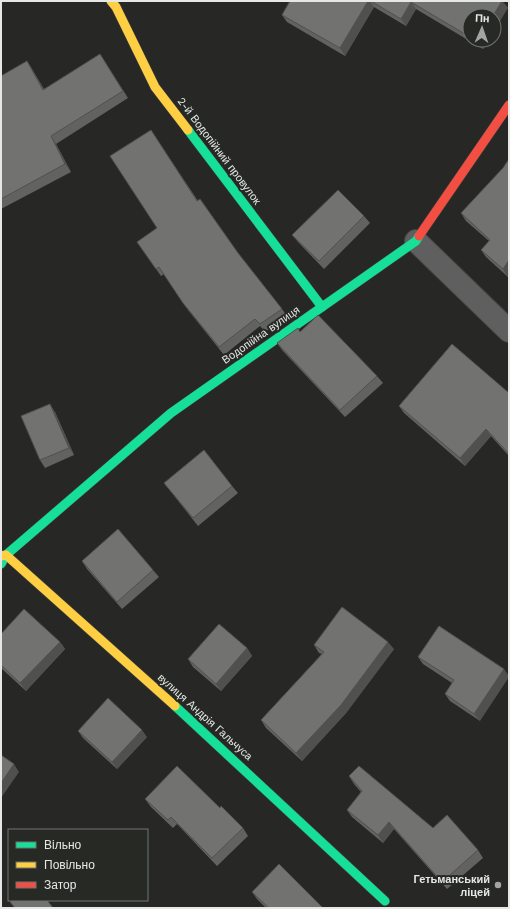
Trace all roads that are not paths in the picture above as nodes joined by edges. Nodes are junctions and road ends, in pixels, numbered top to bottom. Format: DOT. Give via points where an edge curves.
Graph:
graph roads {
  1 [pos="111,1"];
  2 [pos="509,105"];
  3 [pos="416,241"];
  4 [pos="322,307"];
  5 [pos="509,330"];
  6 [pos="4,555"];
  7 [pos="1,564"];
  8 [pos="385,901"];
  1 -- 4 [label="street, 2-й Водопійний провулок" via="156,87"];
  2 -- 3 [label="street, Водопійна вулиця"];
  3 -- 4 [label="street, Водопійна вулиця"];
  3 -- 5 [label="street"];
  4 -- 6 [label="street, Водопійна вулиця" via="171,413"];
  6 -- 7 [label="street, Водопійна вулиця"];
  6 -- 8 [label="street, вулиця Андрія Гальчуса" via="193,722"];
}
